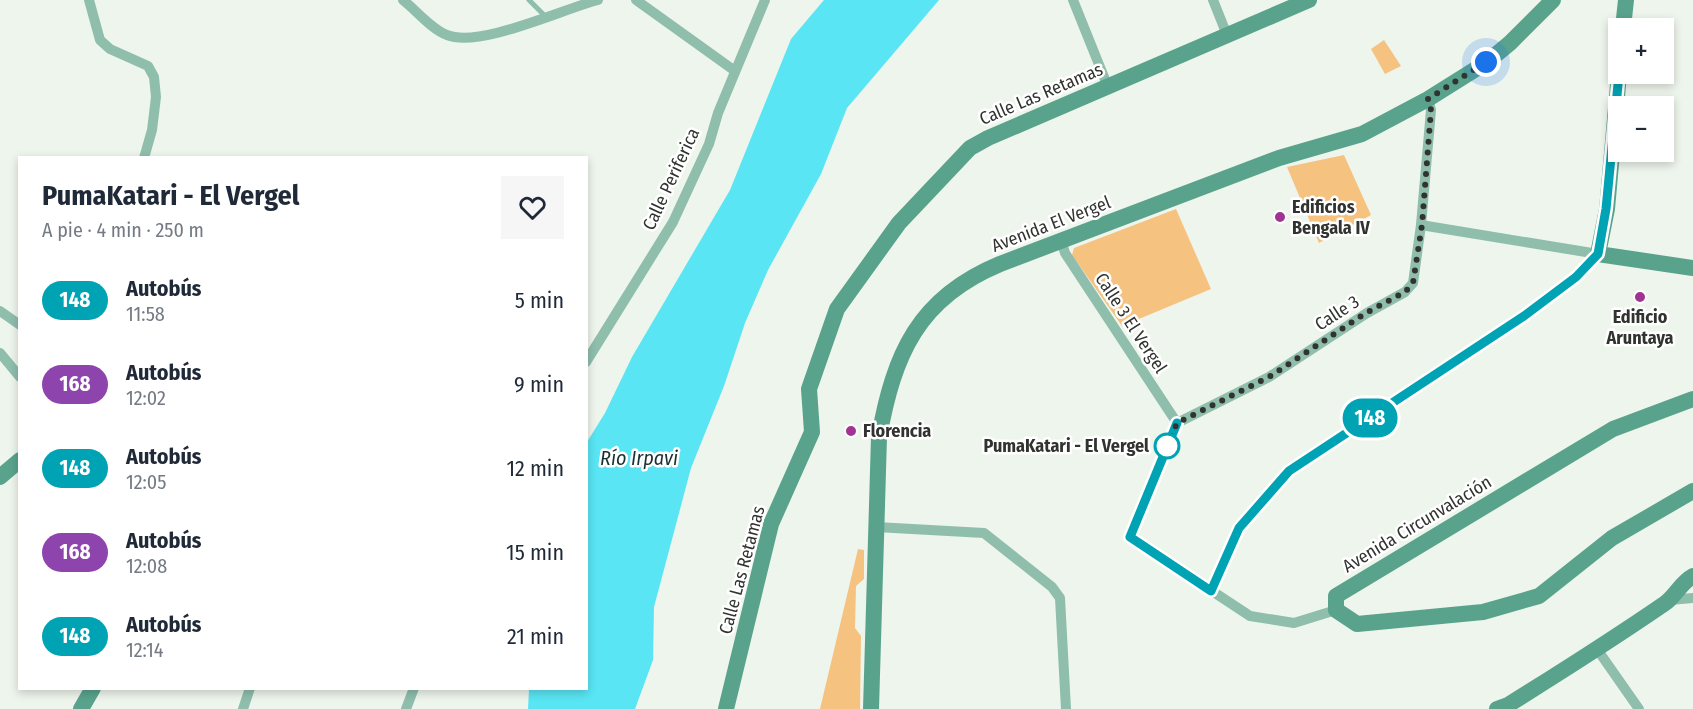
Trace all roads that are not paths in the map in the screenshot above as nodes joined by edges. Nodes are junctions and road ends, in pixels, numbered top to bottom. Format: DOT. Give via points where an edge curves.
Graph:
graph roads {
  1 [pos="89,0"];
  2 [pos="403,0"];
  3 [pos="529,0"];
  4 [pos="598,0"];
  5 [pos="636,0"];
  6 [pos="765,0"];
  7 [pos="1073,0"];
  8 [pos="1213,0"];
  9 [pos="1308,0"];
  10 [pos="1553,0"];
  11 [pos="1626,0"];
  12 [pos="545,16"];
  13 [pos="1624,18"];
  14 [pos="1227,35"];
  15 [pos="735,71"];
  16 [pos="1618,84"];
  17 [pos="1108,87"];
  18 [pos="1428,99"];
  19 [pos="145,156"];
  20 [pos="1422,225"];
  21 [pos="1060,240"];
  22 [pos="1598,254"];
  23 [pos="1693,268"];
  24 [pos="0,311"];
  25 [pos="18,324"];
  26 [pos="0,353"];
  27 [pos="588,359"];
  28 [pos="18,375"];
  29 [pos="1693,399"];
  30 [pos="1177,423"];
  31 [pos="18,462"];
  32 [pos="0,477"];
  33 [pos="1693,491"];
  34 [pos="876,526"];
  35 [pos="1693,576"];
  36 [pos="1211,591"];
  37 [pos="1693,598"];
  38 [pos="1670,600"];
  39 [pos="1336,610"];
  40 [pos="1597,649"];
  41 [pos="92,690"];
  42 [pos="249,690"];
  43 [pos="413,690"];
  44 [pos="1506,708"];
  45 [pos="81,709"];
  46 [pos="243,709"];
  47 [pos="406,709"];
  48 [pos="726,709"];
  49 [pos="871,709"];
  50 [pos="1066,709"];
  51 [pos="1639,709"];
  1 -- 19 [label="street" via="100,40 110,50 148,66 154,77 156,97"];
  2 -- 12 [label="street" via="444,34 463,39 490,35"];
  3 -- 12 [label="lane"];
  4 -- 12 [label="street"];
  5 -- 15 [label="street"];
  6 -- 15 [label="street, Calle Periferica"];
  7 -- 17 [label="street"];
  8 -- 14 [label="street"];
  9 -- 14 [label="street, Calle Las Retamas"];
  10 -- 18 [label="street, Avenida El Vergel" via="1494,55"];
  11 -- 13 [label="street"];
  14 -- 17 [label="street, Calle Las Retamas"];
  15 -- 27 [label="street, Calle Periferica" via="709,144 673,222"];
  16 -- 22 [label="street"];
  17 -- 48 [label="street, Calle Las Retamas" via="970,148 899,223 837,309 809,389 812,432 771,524"];
  18 -- 20 [label="street, Calle 3" via="1431,110"];
  18 -- 21 [label="street, Avenida El Vergel" via="1352,138 1279,159"];
  20 -- 22 [label="street"];
  20 -- 30 [label="street, Calle 3" via="1413,283 1405,292 1269,377"];
  21 -- 30 [label="street, Calle 3 El Vergel"];
  21 -- 34 [label="street, Avenida El Vergel" via="974,274 935,304 914,332 899,360 886,400 879,437"];
  22 -- 23 [label="street"];
  22 -- 36 [label="street" via="1576,277 1519,320 1289,471 1239,528"];
  24 -- 25 [label="street"];
  26 -- 28 [label="street"];
  29 -- 39 [label="street, Avenida Circunvalación" via="1613,429 1336,596"];
  30 -- 36 [label="street" via="1130,537"];
  31 -- 32 [label="street"];
  33 -- 39 [label="street" via="1612,538 1539,596 1484,612 1357,624"];
  34 -- 49 [label="street, Avenida El Vergel"];
  34 -- 50 [label="street" via="984,533 1052,587 1060,598"];
  35 -- 38 [label="street" via="1683,582"];
  36 -- 39 [label="street" via="1250,616 1294,623"];
  37 -- 38 [label="street"];
  38 -- 40 [label="street"];
  40 -- 44 [label="street"];
  40 -- 51 [label="street"];
  41 -- 45 [label="street"];
  42 -- 46 [label="street"];
  43 -- 47 [label="street"];
}
